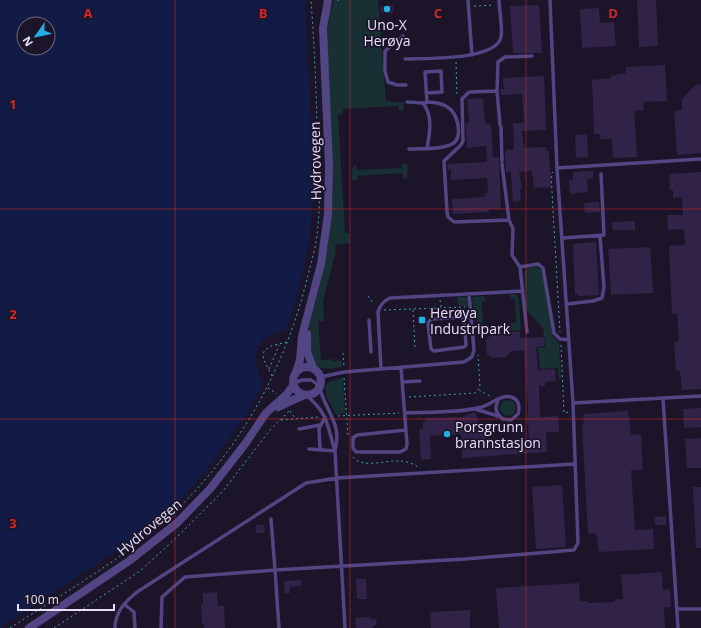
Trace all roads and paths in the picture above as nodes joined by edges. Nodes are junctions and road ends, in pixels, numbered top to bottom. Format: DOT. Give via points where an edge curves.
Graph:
graph roads {
  1 [pos="311,0"];
  2 [pos="328,0"];
  3 [pos="337,0"];
  4 [pos="340,0"];
  5 [pos="468,0"];
  6 [pos="550,0"];
  7 [pos="499,2"];
  8 [pos="469,6"];
  9 [pos="403,36"];
  10 [pos="472,55"];
  11 [pos="456,56"];
  12 [pos="532,56"];
  13 [pos="405,59"];
  14 [pos="406,85"];
  15 [pos="497,91"];
  16 [pos="426,93"];
  17 [pos="457,98"];
  18 [pos="407,102"];
  19 [pos="425,102"];
  20 [pos="409,148"];
  21 [pos="428,148"];
  22 [pos="701,159"];
  23 [pos="557,168"];
  24 [pos="601,174"];
  25 [pos="509,220"];
  26 [pos="600,236"];
  27 [pos="563,238"];
  28 [pos="520,267"];
  29 [pos="522,291"];
  30 [pos="469,294"];
  31 [pos="368,296"];
  32 [pos="439,296"];
  33 [pos="567,304"];
  34 [pos="471,306"];
  35 [pos="379,308"];
  36 [pos="441,308"];
  37 [pos="413,309"];
  38 [pos="464,317"];
  39 [pos="472,317"];
  40 [pos="307,320"];
  41 [pos="369,320"];
  42 [pos="527,332"];
  43 [pos="560,338"];
  44 [pos="569,340"];
  45 [pos="288,342"];
  46 [pos="280,343"];
  47 [pos="415,349"];
  48 [pos="371,352"];
  49 [pos="401,367"];
  50 [pos="313,368"];
  51 [pos="381,369"];
  52 [pos="268,370"];
  53 [pos="296,372"];
  54 [pos="272,377"];
  55 [pos="321,377"];
  56 [pos="420,381"];
  57 [pos="402,382"];
  58 [pos="294,384"];
  59 [pos="320,388"];
  60 [pos="478,390"];
  61 [pos="305,395"];
  62 [pos="701,396"];
  63 [pos="663,398"];
  64 [pos="498,401"];
  65 [pos="573,403"];
  66 [pos="472,409"];
  67 [pos="573,412"];
  68 [pos="405,413"];
  69 [pos="336,416"];
  70 [pos="499,416"];
  71 [pos="320,417"];
  72 [pos="325,417"];
  73 [pos="262,420"];
  74 [pos="277,422"];
  75 [pos="320,425"];
  76 [pos="299,429"];
  77 [pos="406,430"];
  78 [pos="309,449"];
  79 [pos="321,450"];
  80 [pos="335,451"];
  81 [pos="575,464"];
  82 [pos="336,478"];
  83 [pos="271,519"];
  84 [pos="342,566"];
  85 [pos="275,570"];
  86 [pos="124,604"];
  87 [pos="701,609"];
  88 [pos="677,610"];
  89 [pos="10,628"];
  90 [pos="29,628"];
  91 [pos="115,628"];
  92 [pos="135,628"];
  93 [pos="161,628"];
  94 [pos="279,628"];
  95 [pos="345,628"];
  96 [pos="678,628"];
  1 -- 45 [label="path" via="320,183 316,242"];
  2 -- 40 [label="street, Hydrovegen" via="323,21 323,36 328,207 321,264"];
  3 -- 4 [label="path"];
  5 -- 8 [label="lane"];
  6 -- 23 [label="lane"];
  7 -- 8 [label="path"];
  7 -- 10 [label="lane" via="499,43 487,52"];
  8 -- 10 [label="lane"];
  9 -- 14 [label="lane" via="385,51 384,56 388,82"];
  10 -- 11 [label="lane"];
  11 -- 13 [label="lane"];
  11 -- 17 [label="path"];
  12 -- 15 [label="lane" via="504,57 499,60"];
  15 -- 25 [label="lane"];
  15 -- 25 [label="lane" via="470,92 462,99 463,141 444,161 447,212 448,217 454,222"];
  16 -- 16 [label="lane" via="425,72 441,71 442,92"];
  16 -- 19 [label="lane"];
  18 -- 19 [label="lane"];
  19 -- 21 [label="lane" via="429,117"];
  19 -- 21 [label="lane" via="449,108 456,117 458,126 458,138 454,143"];
  20 -- 21 [label="lane"];
  22 -- 23 [label="lane"];
  23 -- 27 [label="lane"];
  23 -- 43 [label="path" via="551,174"];
  24 -- 26 [label="lane" via="604,235"];
  25 -- 28 [label="lane" via="513,234 512,255"];
  26 -- 27 [label="lane"];
  26 -- 33 [label="lane" via="604,287 602,298"];
  27 -- 33 [label="lane"];
  28 -- 29 [label="lane"];
  28 -- 43 [label="lane" via="538,264 543,268 554,333"];
  29 -- 30 [label="lane"];
  29 -- 42 [label="lane"];
  30 -- 32 [label="lane"];
  30 -- 34 [label="lane"];
  31 -- 35 [label="path"];
  32 -- 35 [label="lane" via="390,298"];
  32 -- 36 [label="path"];
  33 -- 44 [label="lane"];
  34 -- 36 [label="path"];
  34 -- 39 [label="lane"];
  35 -- 37 [label="path"];
  35 -- 51 [label="lane"];
  36 -- 37 [label="path"];
  37 -- 47 [label="path"];
  38 -- 38 [label="lane" via="429,321 431,349 464,347"];
  38 -- 39 [label="lane"];
  39 -- 49 [label="lane" via="474,350 469,360"];
  40 -- 50 [label="street, Hydrovegen" via="307,351"];
  40 -- 53 [label="street, Hydrovegen"];
  41 -- 48 [label="lane"];
  43 -- 44 [label="lane"];
  43 -- 67 [label="path" via="564,413"];
  44 -- 65 [label="lane"];
  45 -- 46 [label="path"];
  45 -- 54 [label="path"];
  46 -- 52 [label="path"];
  46 -- 52 [label="path" via="264,351 263,358"];
  49 -- 51 [label="lane"];
  49 -- 57 [label="lane"];
  50 -- 53 [label="street" via="304,367"];
  50 -- 55 [label="street"];
  51 -- 55 [label="lane"];
  52 -- 54 [label="path"];
  53 -- 58 [label="street, Hydrovegen"];
  54 -- 89 [label="path" via="248,422 219,462 188,498 141,540"];
  55 -- 59 [label="street"];
  56 -- 57 [label="lane"];
  57 -- 68 [label="lane"];
  58 -- 59 [label="lane" via="302,380 311,380"];
  58 -- 61 [label="street" via="297,391"];
  58 -- 73 [label="street, Hydrovegen"];
  59 -- 61 [label="street, Hydrovegen"];
  59 -- 80 [label="lane" via="335,422 338,441"];
  60 -- 64 [label="path"];
  61 -- 72 [label="lane" via="316,404"];
  61 -- 73 [label="street, Hydrovegen" via="285,403"];
  62 -- 63 [label="lane"];
  63 -- 65 [label="lane"];
  63 -- 88 [label="lane"];
  64 -- 66 [label="lane"];
  64 -- 70 [label="lane" via="496,409"];
  64 -- 70 [label="lane" via="506,396 514,398 520,409 511,420"];
  65 -- 67 [label="lane"];
  66 -- 68 [label="lane"];
  66 -- 70 [label="lane"];
  67 -- 81 [label="lane"];
  68 -- 69 [label="path"];
  68 -- 77 [label="lane"];
  71 -- 74 [label="path" via="284,419"];
  72 -- 75 [label="lane"];
  72 -- 80 [label="lane"];
  73 -- 90 [label="street, Hydrovegen" via="210,489 158,540"];
  75 -- 76 [label="lane"];
  75 -- 79 [label="lane" via="318,439"];
  77 -- 77 [label="lane" via="407,444 404,450 356,452 353,448 353,438 357,434"];
  78 -- 79 [label="lane"];
  79 -- 80 [label="lane"];
  80 -- 82 [label="lane"];
  81 -- 82 [label="lane"];
  81 -- 84 [label="lane" via="578,543 574,550"];
  82 -- 84 [label="lane"];
  82 -- 86 [label="lane" via="313,480 301,485 137,592"];
  83 -- 85 [label="lane"];
  84 -- 85 [label="lane"];
  84 -- 95 [label="lane"];
  85 -- 93 [label="lane" via="185,577 162,596"];
  85 -- 94 [label="lane"];
  86 -- 91 [label="lane" via="116,617"];
  86 -- 92 [label="lane" via="134,612"];
  87 -- 88 [label="lane"];
  88 -- 96 [label="lane"];
}
